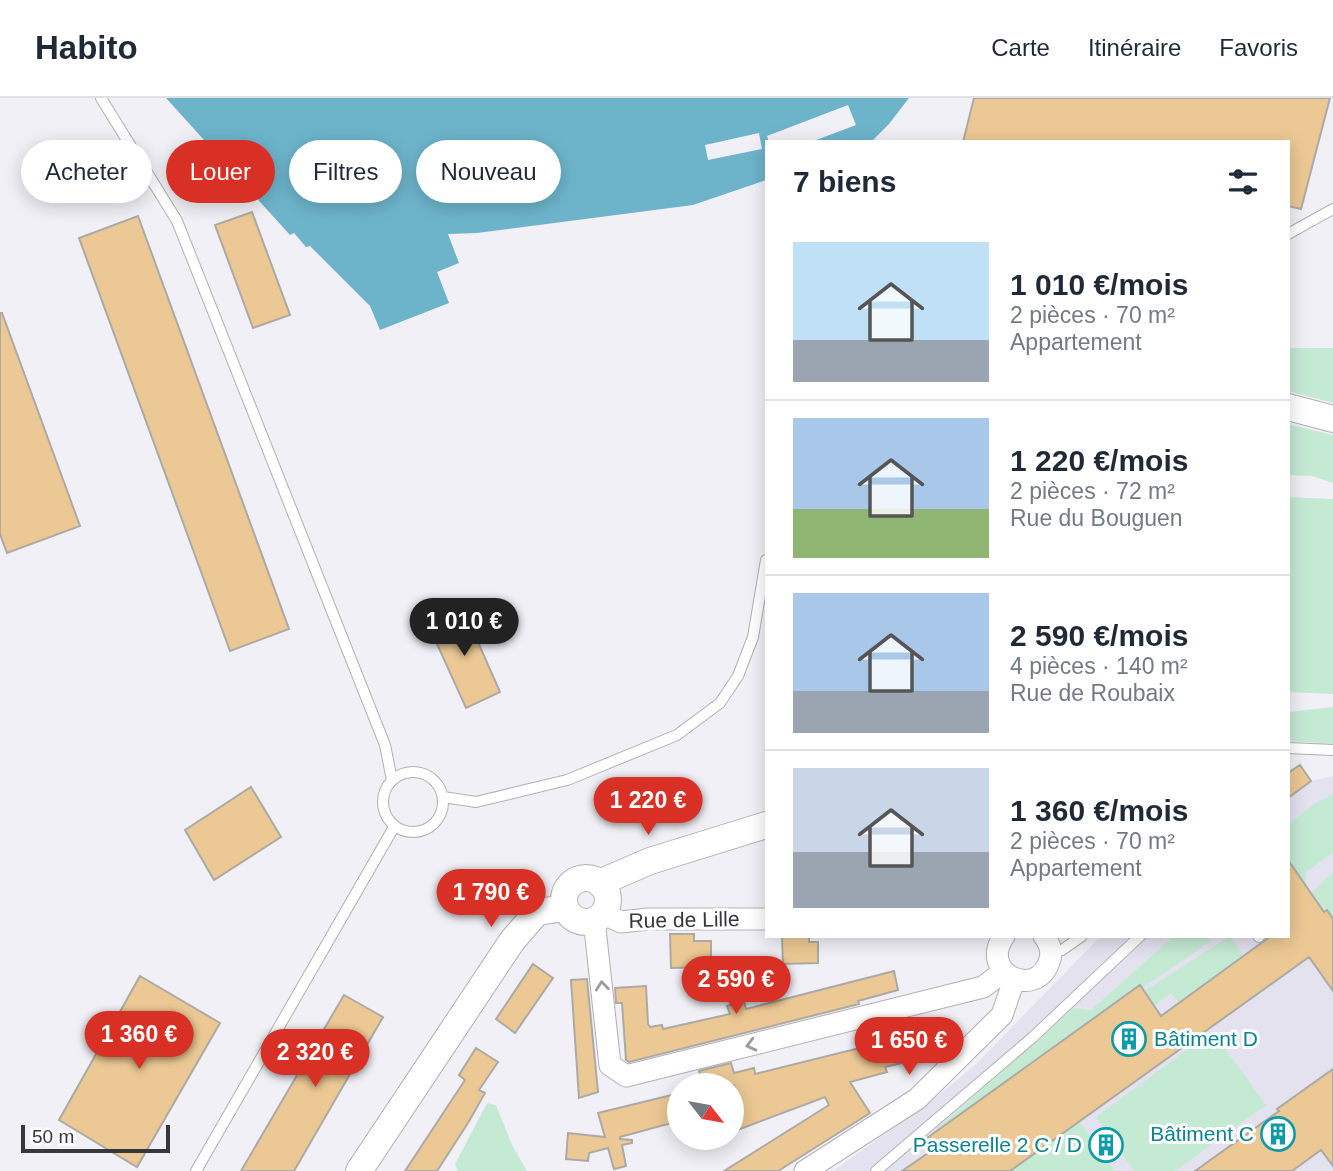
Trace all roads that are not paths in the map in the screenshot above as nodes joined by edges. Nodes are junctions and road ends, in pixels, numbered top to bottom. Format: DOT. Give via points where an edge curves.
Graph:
graph roads {
  1 [pos="101,98"];
  2 [pos="1333,209"];
  3 [pos="1290,233"];
  4 [pos="1290,408"];
  5 [pos="1333,419"];
  6 [pos="765,566"];
  7 [pos="1290,748"];
  8 [pos="1333,750"];
  9 [pos="392,780"];
  10 [pos="443,797"];
  11 [pos="765,825"];
  12 [pos="394,827"];
  13 [pos="599,883"];
  14 [pos="565,908"];
  15 [pos="598,916"];
  16 [pos="765,919"];
  17 [pos="1000,938"];
  18 [pos="1079,938"];
  19 [pos="1138,938"];
  20 [pos="1047,945"];
  21 [pos="1009,976"];
  22 [pos="196,1171"];
  23 [pos="359,1171"];
  24 [pos="806,1171"];
  25 [pos="876,1171"];
  1 -- 9 [label="lane" via="177,221 385,745"];
  2 -- 3 [label="lane"];
  4 -- 5 [label="street"];
  6 -- 10 [label="lane" via="753,637 738,676 720,704 677,734 567,780 476,802"];
  7 -- 8 [label="lane"];
  9 -- 10 [label="lane" via="402,774 423,773 432,778"];
  9 -- 12 [label="lane" via="382,798"];
  10 -- 12 [label="lane" via="440,816 425,831 404,832"];
  11 -- 13 [label="street" via="650,861"];
  12 -- 22 [label="lane"];
  13 -- 14 [label="street" via="586,878 572,883"];
  13 -- 15 [label="street" via="607,901"];
  14 -- 15 [label="street" via="581,921"];
  14 -- 23 [label="street" via="537,912 512,941"];
  15 -- 16 [label="street, Rue de Lille" via="621,922"];
  21 -- 15 [label="street, one-way" via="983,987 626,1076 610,1065"];
  17 -- 21 [label="street" via="998,961"];
  18 -- 20 [label="lane" via="1062,950"];
  19 -- 25 [label="lane" via="1033,1037"];
  20 -- 21 [label="street" via="1045,971 1023,981"];
  21 -- 24 [label="street" via="1002,1015 917,1099"];
}
